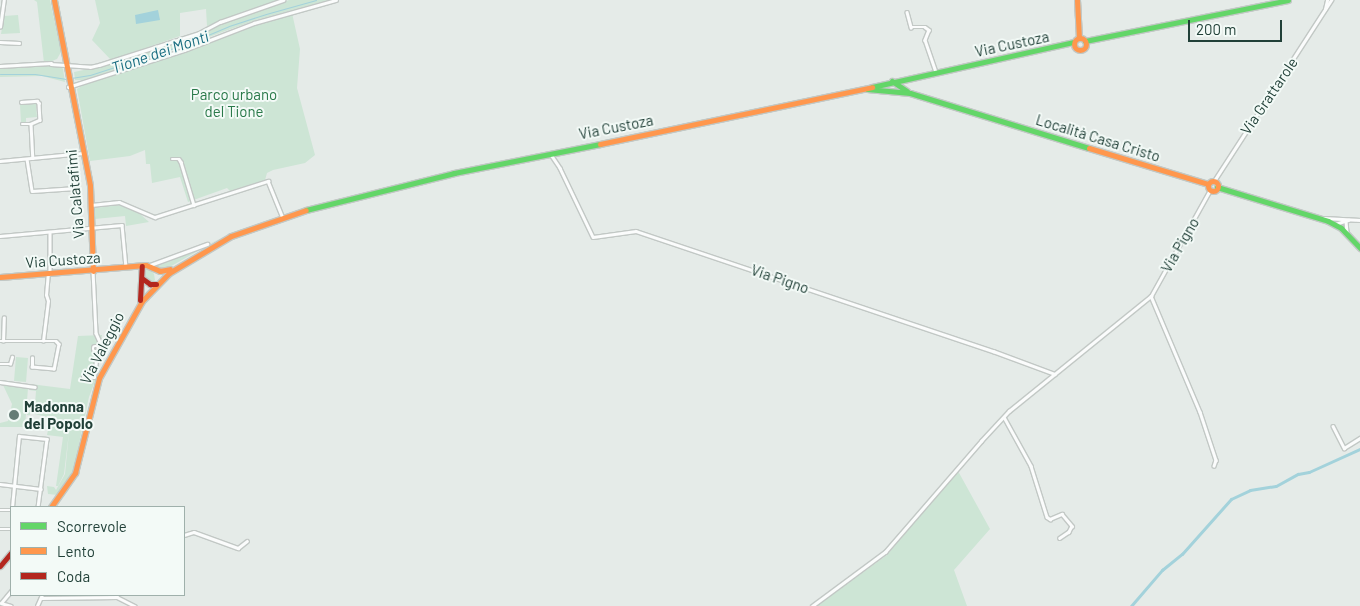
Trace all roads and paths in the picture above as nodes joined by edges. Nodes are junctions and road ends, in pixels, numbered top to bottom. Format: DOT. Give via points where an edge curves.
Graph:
graph roads {
  1 [pos="4,0"];
  2 [pos="54,0"];
  3 [pos="283,0"];
  4 [pos="336,0"];
  5 [pos="1077,0"];
  6 [pos="1288,0"];
  7 [pos="1331,0"];
  8 [pos="1326,1"];
  9 [pos="1325,11"];
  10 [pos="907,12"];
  11 [pos="0,27"];
  12 [pos="1079,38"];
  13 [pos="1101,38"];
  14 [pos="1085,41"];
  15 [pos="0,42"];
  16 [pos="1074,42"];
  17 [pos="19,43"];
  18 [pos="1060,46"];
  19 [pos="1085,48"];
  20 [pos="1076,49"];
  21 [pos="65,54"];
  22 [pos="51,64"];
  23 [pos="67,64"];
  24 [pos="0,66"];
  25 [pos="936,72"];
  26 [pos="904,79"];
  27 [pos="892,82"];
  28 [pos="70,87"];
  29 [pos="855,90"];
  30 [pos="897,90"];
  31 [pos="907,91"];
  32 [pos="20,102"];
  33 [pos="22,124"];
  34 [pos="31,124"];
  35 [pos="550,152"];
  36 [pos="85,153"];
  37 [pos="33,158"];
  38 [pos="27,159"];
  39 [pos="172,159"];
  40 [pos="0,161"];
  41 [pos="1214,181"];
  42 [pos="1208,184"];
  43 [pos="1217,187"];
  44 [pos="76,188"];
  45 [pos="1210,190"];
  46 [pos="91,205"];
  47 [pos="194,205"];
  48 [pos="282,215"];
  49 [pos="1318,218"];
  50 [pos="1339,219"];
  51 [pos="1348,220"];
  52 [pos="1360,220"];
  53 [pos="1335,224"];
  54 [pos="91,229"];
  55 [pos="50,232"];
  56 [pos="1347,234"];
  57 [pos="0,236"];
  58 [pos="208,244"];
  59 [pos="1360,248"];
  60 [pos="186,262"];
  61 [pos="142,266"];
  62 [pos="127,267"];
  63 [pos="152,267"];
  64 [pos="93,271"];
  65 [pos="49,274"];
  66 [pos="141,275"];
  67 [pos="0,277"];
  68 [pos="156,284"];
  69 [pos="1150,296"];
  70 [pos="135,312"];
  71 [pos="4,318"];
  72 [pos="1,341"];
  73 [pos="43,341"];
  74 [pos="12,357"];
  75 [pos="32,358"];
  76 [pos="0,364"];
  77 [pos="1055,374"];
  78 [pos="83,376"];
  79 [pos="0,382"];
  80 [pos="35,387"];
  81 [pos="1004,416"];
  82 [pos="1333,426"];
  83 [pos="1360,438"];
  84 [pos="1214,466"];
  85 [pos="0,484"];
  86 [pos="14,486"];
  87 [pos="41,489"];
  88 [pos="11,506"];
  89 [pos="38,506"];
  90 [pos="52,506"];
  91 [pos="185,535"];
  92 [pos="1060,538"];
  93 [pos="247,541"];
  94 [pos="10,554"];
  95 [pos="0,566"];
  96 [pos="10,592"];
  97 [pos="42,596"];
  98 [pos="118,596"];
  99 [pos="1,602"];
  100 [pos="11,606"];
  101 [pos="37,606"];
  102 [pos="135,606"];
  103 [pos="812,606"];
  1 -- 11 [label="street"];
  2 -- 21 [label="main road, Via Calatafimi"];
  3 -- 23 [label="street" via="220,22 199,33 99,65"];
  4 -- 28 [label="street" via="254,23 184,50"];
  5 -- 12 [label="main road"];
  6 -- 13 [label="main road, Via Custoza"];
  7 -- 9 [label="street, Via Grattarole"];
  8 -- 9 [label="street, Via Grattarole"];
  9 -- 41 [label="street, Via Grattarole"];
  10 -- 25 [label="street" via="911,27 929,30 925,40"];
  12 -- 14 [label="main road"];
  12 -- 16 [label="main road, Via Custoza"];
  13 -- 14 [label="main road, Via Custoza"];
  13 -- 19 [label="main road, Via Custoza"];
  14 -- 19 [label="main road"];
  15 -- 17 [label="street"];
  16 -- 18 [label="main road, Via Custoza"];
  16 -- 20 [label="main road"];
  18 -- 20 [label="main road, Via Custoza"];
  18 -- 25 [label="main road, Via Custoza"];
  19 -- 20 [label="main road, Via Custoza"];
  21 -- 22 [label="street"];
  21 -- 23 [label="main road, Via Calatafimi"];
  22 -- 23 [label="street"];
  22 -- 24 [label="street"];
  23 -- 28 [label="main road, Via Calatafimi"];
  25 -- 26 [label="main road, Via Custoza"];
  26 -- 27 [label="main road, Via Custoza"];
  26 -- 31 [label="main road"];
  27 -- 29 [label="main road, Via Custoza"];
  27 -- 30 [label="main road"];
  27 -- 31 [label="main road"];
  28 -- 36 [label="main road, Via Calatafimi"];
  29 -- 30 [label="main road"];
  29 -- 35 [label="main road, Via Custoza"];
  30 -- 31 [label="main road"];
  31 -- 42 [label="main road, Località Casa Cristo"];
  32 -- 34 [label="street" via="39,102 40,120"];
  33 -- 34 [label="street"];
  34 -- 37 [label="street"];
  35 -- 60 [label="main road, Via Custoza" via="324,204 231,236"];
  35 -- 77 [label="street, Via Pigno" via="594,237 636,231"];
  36 -- 37 [label="street"];
  36 -- 46 [label="main road, Via Calatafimi"];
  37 -- 38 [label="street"];
  38 -- 40 [label="street"];
  38 -- 44 [label="street" via="32,191"];
  39 -- 47 [label="street" via="181,162"];
  41 -- 42 [label="main road"];
  41 -- 43 [label="main road"];
  42 -- 45 [label="main road"];
  43 -- 45 [label="main road"];
  43 -- 49 [label="main road"];
  45 -- 69 [label="street, Via Pigno"];
  46 -- 47 [label="street" via="119,202 155,216"];
  46 -- 54 [label="main road, Via Calatafimi"];
  47 -- 48 [label="street" via="268,181"];
  49 -- 50 [label="street"];
  49 -- 53 [label="main road"];
  50 -- 51 [label="street"];
  50 -- 53 [label="street"];
  51 -- 52 [label="street"];
  51 -- 53 [label="street"];
  51 -- 56 [label="street" via="1345,226"];
  53 -- 56 [label="main road"];
  54 -- 55 [label="street"];
  54 -- 62 [label="street" via="122,225"];
  54 -- 64 [label="main road, Via Calatafimi"];
  55 -- 57 [label="street"];
  55 -- 65 [label="street"];
  56 -- 59 [label="main road"];
  58 -- 63 [label="street, Via Custoza"];
  60 -- 63 [label="main road, Via Custoza" via="164,271"];
  60 -- 68 [label="main road, Via Custoza"];
  61 -- 62 [label="main road, Via Custoza"];
  61 -- 63 [label="main road, Via Custoza"];
  61 -- 66 [label="main road"];
  62 -- 64 [label="main road, Via Custoza"];
  62 -- 66 [label="main road" via="135,268"];
  63 -- 68 [label="main road" via="157,276"];
  64 -- 65 [label="main road, Via Custoza"];
  64 -- 78 [label="street" via="96,333 100,342 94,377"];
  65 -- 67 [label="main road, Via Custoza"];
  65 -- 73 [label="street"];
  66 -- 68 [label="main road" via="150,284"];
  66 -- 70 [label="main road" via="141,296"];
  68 -- 70 [label="main road, Via Custoza"];
  69 -- 77 [label="street, Via Pigno"];
  69 -- 84 [label="street" via="1200,412 1216,460"];
  70 -- 90 [label="main road, Via Valeggio" via="95,388 75,473"];
  71 -- 72 [label="street"];
  72 -- 73 [label="street"];
  73 -- 75 [label="street" via="59,344 54,368 32,367"];
  74 -- 76 [label="street" via="10,364"];
  77 -- 81 [label="street, Via Pigno"];
  79 -- 80 [label="street"];
  81 -- 92 [label="street" via="1032,466 1047,517 1050,519 1062,514 1072,526"];
  81 -- 103 [label="street, Via Pigno" via="885,552"];
  82 -- 83 [label="street" via="1344,448"];
  85 -- 86 [label="street"];
  86 -- 87 [label="street"];
  86 -- 87 [label="street" via="20,436 47,439"];
  86 -- 88 [label="street"];
  87 -- 89 [label="street"];
  91 -- 93 [label="street" via="194,532 238,548"];
  94 -- 95 [label="main road"];
  96 -- 99 [label="street"];
  97 -- 98 [label="street"];
  97 -- 101 [label="street"];
  98 -- 102 [label="street"];
  99 -- 100 [label="street"];
}
